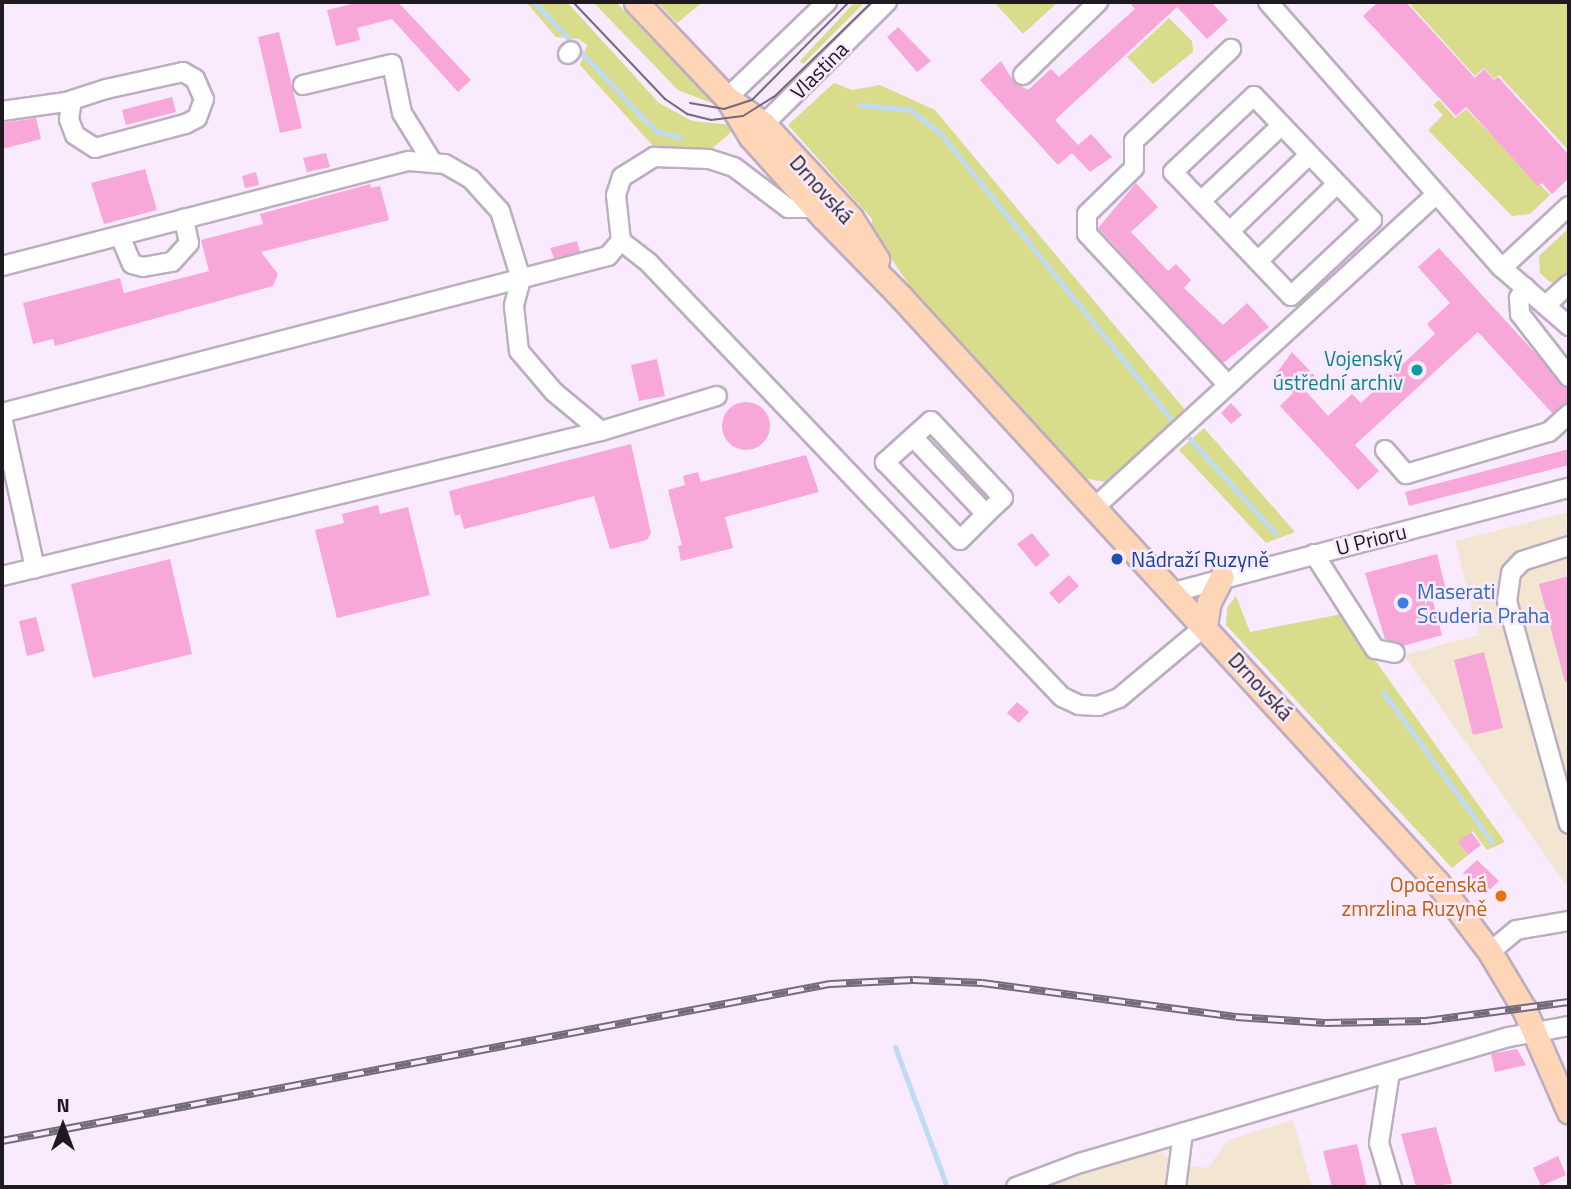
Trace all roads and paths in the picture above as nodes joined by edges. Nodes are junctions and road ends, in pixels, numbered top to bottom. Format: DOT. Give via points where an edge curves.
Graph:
graph roads {
  1 [pos="636,2"];
  2 [pos="827,2"];
  3 [pos="872,2"];
  4 [pos="887,2"];
  5 [pos="1098,2"];
  6 [pos="1268,2"];
  7 [pos="1231,49"];
  8 [pos="1023,75"];
  9 [pos="303,85"];
  10 [pos="727,98"];
  11 [pos="72,100"];
  12 [pos="2,111"];
  13 [pos="1280,126"];
  14 [pos="758,130"];
  15 [pos="1309,155"];
  16 [pos="433,163"];
  17 [pos="1337,184"];
  18 [pos="1436,194"];
  19 [pos="1201,201"];
  20 [pos="1569,206"];
  21 [pos="816,208"];
  22 [pos="184,219"];
  23 [pos="1361,230"];
  24 [pos="1230,231"];
  25 [pos="120,236"];
  26 [pos="621,241"];
  27 [pos="1377,247"];
  28 [pos="1258,261"];
  29 [pos="2,266"];
  30 [pos="1502,268"];
  31 [pos="520,279"];
  32 [pos="1569,284"];
  33 [pos="1525,287"];
  34 [pos="901,297"];
  35 [pos="1547,304"];
  36 [pos="1569,326"];
  37 [pos="1569,377"];
  38 [pos="1228,385"];
  39 [pos="717,396"];
  40 [pos="1569,414"];
  41 [pos="2,415"];
  42 [pos="601,430"];
  43 [pos="1385,450"];
  44 [pos="1569,488"];
  45 [pos="1095,507"];
  46 [pos="986,514"];
  47 [pos="1569,546"];
  48 [pos="1314,554"];
  49 [pos="35,568"];
  50 [pos="2,576"];
  51 [pos="1222,577"];
  52 [pos="1174,592"];
  53 [pos="1205,625"];
  54 [pos="1395,653"];
  55 [pos="1569,824"];
  56 [pos="1569,921"];
  57 [pos="1490,952"];
  58 [pos="1569,1026"];
  59 [pos="1535,1033"];
  60 [pos="1390,1072"];
  61 [pos="1569,1112"];
  62 [pos="1183,1132"];
  63 [pos="1179,1185"];
  64 [pos="1016,1187"];
  65 [pos="1392,1187"];
  1 -- 10 [label="main road, Drnovská"];
  2 -- 10 [label="street, Vlastina"];
  3 -- 14 [label="street" via="786,86"];
  4 -- 14 [label="street, Vlastina"];
  5 -- 8 [label="street"];
  6 -- 18 [label="street"];
  7 -- 38 [label="street" via="1134,141 1134,168 1087,214 1087,234"];
  9 -- 16 [label="street" via="392,64 401,113"];
  10 -- 14 [label="main road, Drnovská"];
  11 -- 11 [label="street" via="69,119 75,135 95,148 185,124 197,118 204,99 195,79 183,72"];
  11 -- 12 [label="street"];
  13 -- 15 [label="street"];
  13 -- 19 [label="street"];
  13 -- 19 [label="street" via="1254,96 1173,172"];
  14 -- 21 [label="main road, Drnovská"];
  14 -- 34 [label="main road, Drnovská" via="851,218"];
  15 -- 17 [label="street"];
  15 -- 24 [label="street"];
  16 -- 22 [label="street" via="409,161"];
  16 -- 31 [label="street" via="445,164 471,179 500,211"];
  17 -- 23 [label="street" via="1372,220"];
  17 -- 28 [label="street"];
  18 -- 27 [label="street"];
  18 -- 30 [label="street"];
  19 -- 24 [label="street"];
  20 -- 30 [label="street"];
  21 -- 26 [label="street" via="788,208 734,167 709,159 654,157 622,177 616,195"];
  21 -- 34 [label="main road, Drnovská"];
  22 -- 25 [label="street"];
  22 -- 25 [label="street" via="189,243 172,262 143,267 132,264"];
  23 -- 27 [label="street"];
  23 -- 28 [label="street" via="1291,296"];
  24 -- 28 [label="street"];
  25 -- 29 [label="street"];
  26 -- 31 [label="street" via="608,256"];
  26 -- 53 [label="street" via="649,263 1062,697 1079,705 1098,706 1119,698"];
  27 -- 38 [label="street"];
  30 -- 33 [label="street"];
  31 -- 41 [label="street"];
  31 -- 42 [label="street" via="514,306 519,351 554,392"];
  32 -- 35 [label="street"];
  33 -- 35 [label="street"];
  33 -- 37 [label="street" via="1519,298 1520,314 1533,337"];
  34 -- 45 [label="main road, Drnovská"];
  35 -- 36 [label="street"];
  38 -- 45 [label="street"];
  39 -- 42 [label="street"];
  40 -- 43 [label="street" via="1549,432 1406,474"];
  41 -- 49 [label="street"];
  42 -- 49 [label="street"];
  44 -- 48 [label="street, U Prioru"];
  45 -- 52 [label="main road, Drnovská"];
  46 -- 46 [label="street" via="1003,498 931,421 885,462 960,540"];
  47 -- 55 [label="street" via="1522,561 1511,573 1507,601"];
  48 -- 51 [label="street, U Prioru"];
  48 -- 54 [label="street" via="1375,649"];
  49 -- 50 [label="street"];
  51 -- 52 [label="street, U Prioru"];
  51 -- 53 [label="main road" via="1209,602"];
  52 -- 53 [label="main road, Drnovská"];
  53 -- 57 [label="main road, Drnovská" via="1400,837"];
  56 -- 57 [label="street" via="1516,930"];
  57 -- 59 [label="main road, Drnovská"];
  58 -- 59 [label="street"];
  59 -- 60 [label="street"];
  59 -- 61 [label="main road, Drnovská"];
  60 -- 62 [label="street"];
  60 -- 65 [label="street" via="1380,1143"];
  62 -- 63 [label="street"];
  62 -- 64 [label="street"];
}
